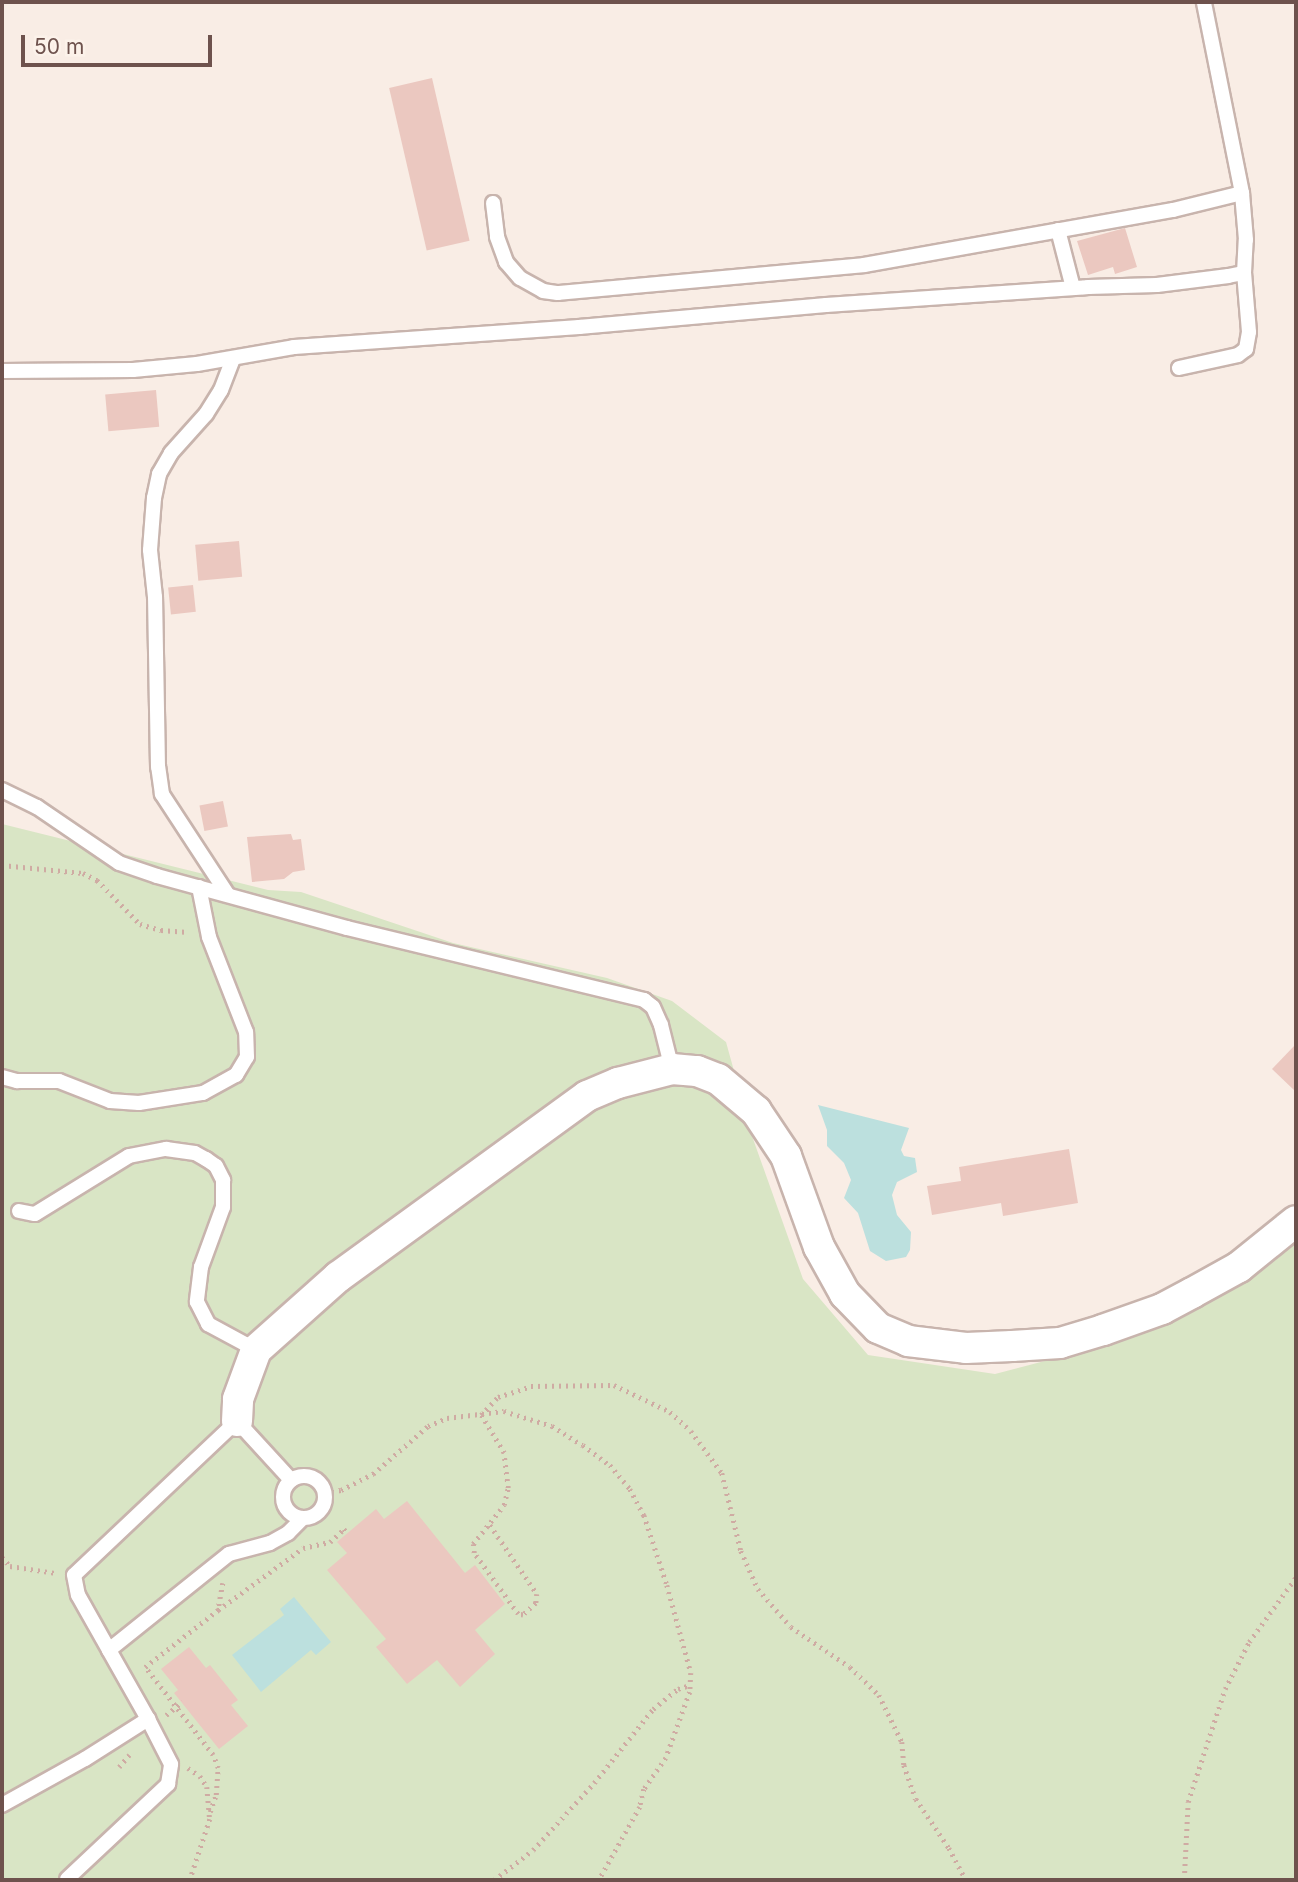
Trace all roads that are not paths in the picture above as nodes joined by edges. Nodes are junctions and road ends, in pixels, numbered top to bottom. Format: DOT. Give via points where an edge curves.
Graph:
graph roads {
  1 [pos="1204,2"];
  2 [pos="1242,193"];
  3 [pos="493,203"];
  4 [pos="1058,230"];
  5 [pos="1244,273"];
  6 [pos="1073,288"];
  7 [pos="233,359"];
  8 [pos="1179,368"];
  9 [pos="2,371"];
  10 [pos="2,790"];
  11 [pos="200,887"];
  12 [pos="228,895"];
  13 [pos="672,1069"];
  14 [pos="2,1077"];
  15 [pos="19,1211"];
  16 [pos="1296,1221"];
  17 [pos="256,1350"];
  18 [pos="237,1421"];
  19 [pos="291,1480"];
  20 [pos="303,1518"];
  21 [pos="109,1650"];
  22 [pos="148,1719"];
  23 [pos="2,1805"];
  24 [pos="67,1879"];
  1 -- 2 [label="lane"];
  2 -- 4 [label="lane"];
  2 -- 5 [label="lane"];
  3 -- 4 [label="lane" via="506,262 520,278 543,291 558,293 810,272"];
  4 -- 6 [label="lane"];
  5 -- 6 [label="lane" via="1157,285"];
  5 -- 8 [label="lane" via="1246,349 1238,355"];
  6 -- 7 [label="lane" via="294,347"];
  7 -- 9 [label="lane" via="133,370"];
  7 -- 12 [label="lane" via="206,414 171,453 159,474 150,550 162,794"];
  10 -- 11 [label="lane" via="37,807 119,863"];
  11 -- 12 [label="lane"];
  11 -- 14 [label="lane" via="206,928 246,1032 247,1057 236,1075 203,1093 139,1103 110,1101 59,1082"];
  12 -- 13 [label="lane" via="644,1000 653,1007 661,1025"];
  13 -- 16 [label="street" via="718,1079 756,1111 786,1156 819,1247 845,1294 878,1328 908,1341 966,1348 1012,1346 1060,1343 1103,1330 1162,1309 1239,1267"];
  13 -- 17 [label="street" via="586,1096 338,1277"];
  15 -- 17 [label="lane" via="35,1214 129,1156 166,1149 206,1159 223,1180 223,1207 201,1267 197,1302 208,1324"];
  17 -- 18 [label="street" via="238,1399"];
  18 -- 19 [label="lane"];
  18 -- 21 [label="lane" via="74,1575 78,1595"];
  19 -- 20 [label="lane" via="284,1503 291,1514"];
  19 -- 20 [label="lane" via="303,1475 315,1478 325,1493 320,1511"];
  20 -- 21 [label="lane" via="270,1543 229,1554"];
  21 -- 22 [label="lane"];
  22 -- 23 [label="lane"];
  22 -- 24 [label="lane" via="170,1762 168,1784"];
}
